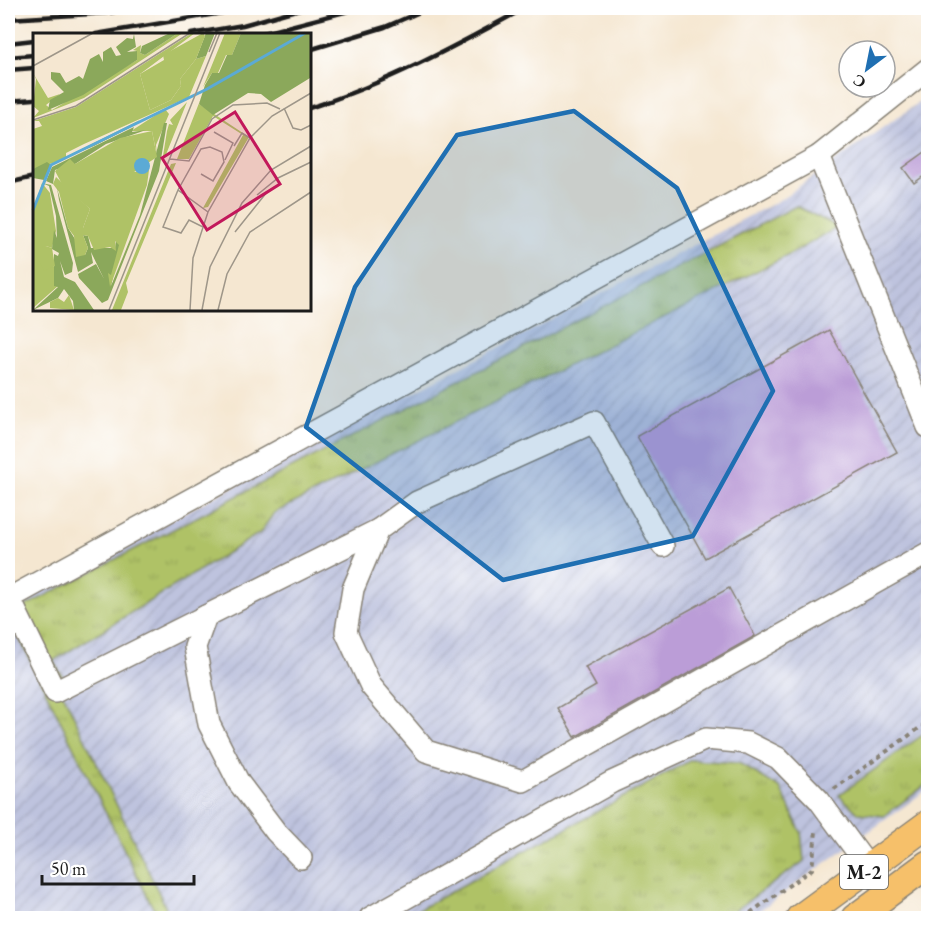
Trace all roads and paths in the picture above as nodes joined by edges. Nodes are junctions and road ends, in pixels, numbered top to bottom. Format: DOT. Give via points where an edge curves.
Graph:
graph roads {
  1 [pos="928,69"];
  2 [pos="819,156"];
  3 [pos="928,427"];
  4 [pos="378,530"];
  5 [pos="663,546"];
  6 [pos="928,552"];
  7 [pos="9,599"];
  8 [pos="206,616"];
  9 [pos="928,824"];
  10 [pos="300,858"];
  11 [pos="928,864"];
  12 [pos="869,868"];
  13 [pos="888,894"];
  14 [pos="370,918"];
  15 [pos="800,918"];
  16 [pos="855,918"];
  1 -- 2 [label="lane"];
  2 -- 3 [label="lane"];
  2 -- 7 [label="lane"];
  4 -- 5 [label="lane" via="417,502 594,422"];
  4 -- 6 [label="lane" via="352,589 346,632 371,686 426,751 523,781"];
  4 -- 8 [label="lane"];
  7 -- 8 [label="lane" via="55,692"];
  8 -- 10 [label="lane" via="195,647 209,724 239,783"];
  9 -- 12 [label="main road, М-2"];
  11 -- 13 [label="main road, М-2"];
  12 -- 13 [label="main road"];
  12 -- 14 [label="lane" via="819,800 778,758 748,743 706,740 612,782"];
  12 -- 15 [label="main road, М-2"];
  13 -- 16 [label="main road, М-2"];
}
